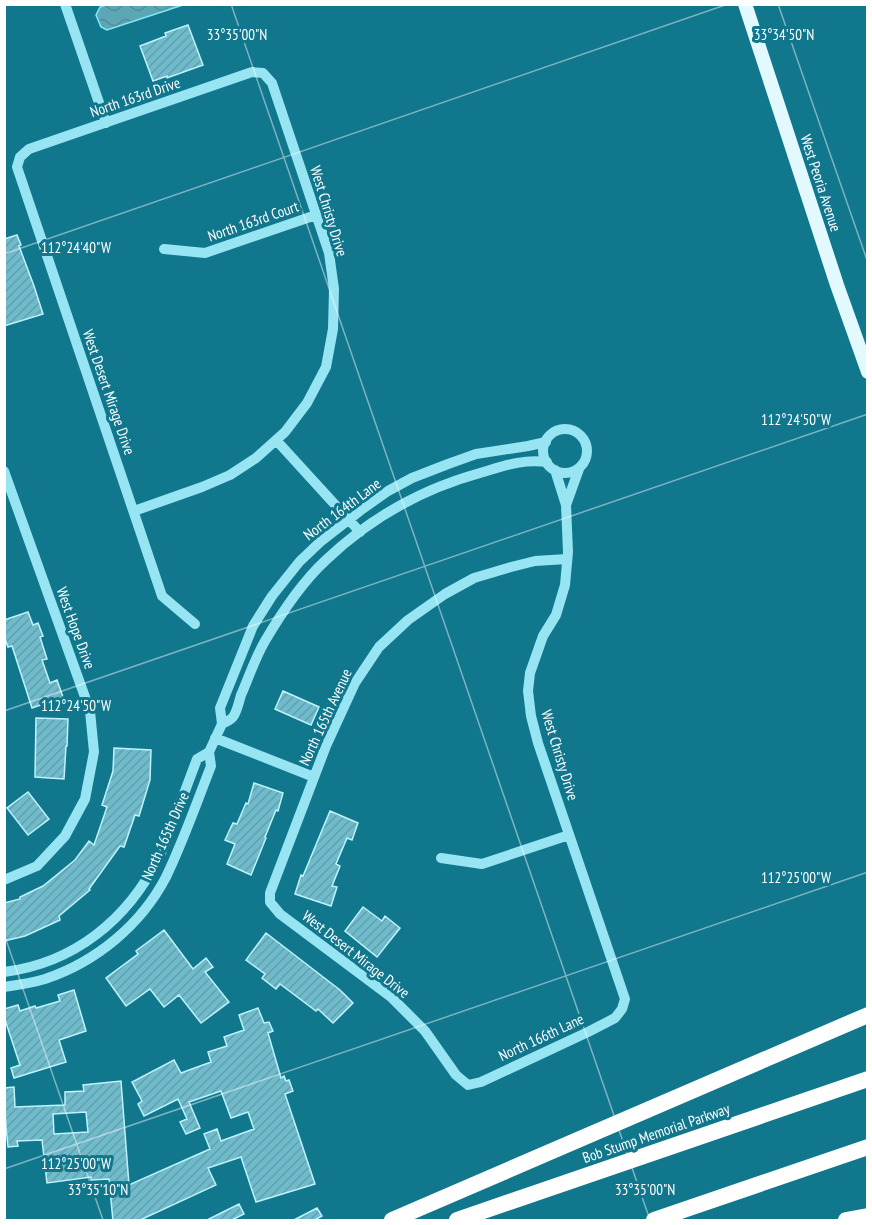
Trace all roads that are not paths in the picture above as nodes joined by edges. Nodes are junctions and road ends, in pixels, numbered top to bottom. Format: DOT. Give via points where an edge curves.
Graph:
graph roads {
  1 [pos="65,4"];
  2 [pos="745,4"];
  3 [pos="263,73"];
  4 [pos="106,123"];
  5 [pos="20,157"];
  6 [pos="316,214"];
  7 [pos="164,249"];
  8 [pos="867,372"];
  9 [pos="276,440"];
  10 [pos="546,442"];
  11 [pos="551,466"];
  12 [pos="579,469"];
  13 [pos="4,471"];
  14 [pos="566,506"];
  15 [pos="134,511"];
  16 [pos="348,519"];
  17 [pos="360,532"];
  18 [pos="567,559"];
  19 [pos="195,624"];
  20 [pos="222,724"];
  21 [pos="215,738"];
  22 [pos="208,752"];
  23 [pos="314,777"];
  24 [pos="569,835"];
  25 [pos="441,858"];
  26 [pos="4,880"];
  27 [pos="270,902"];
  28 [pos="4,972"];
  29 [pos="4,987"];
  30 [pos="622,1009"];
  31 [pos="867,1015"];
  32 [pos="867,1080"];
  33 [pos="468,1085"];
  34 [pos="867,1147"];
  35 [pos="867,1216"];
  36 [pos="392,1221"];
  37 [pos="457,1221"];
  38 [pos="654,1221"];
  39 [pos="846,1221"];
  1 -- 4 [label="street"];
  2 -- 8 [label="main road, West Peoria Avenue"];
  3 -- 4 [label="street, North 163rd Drive" via="252,72"];
  3 -- 6 [label="street, West Christy Drive" via="272,82"];
  4 -- 5 [label="street, North 163rd Drive" via="29,149"];
  5 -- 15 [label="street, West Desert Mirage Drive" via="17,167"];
  6 -- 7 [label="street, North 163rd Court" via="205,253"];
  6 -- 9 [label="street, West Christy Drive" via="329,253 334,289 333,329 326,367 307,404"];
  9 -- 15 [label="street, West Christy Drive" via="230,474"];
  9 -- 16 [label="street"];
  10 -- 11 [label="street" via="544,456"];
  10 -- 12 [label="street, North 164th Lane" via="562,430 581,436 587,457"];
  10 -- 16 [label="street, North 164th Lane" via="476,454 448,464 388,491"];
  11 -- 12 [label="street, North 164th Lane" via="565,473"];
  11 -- 14 [label="street"];
  11 -- 17 [label="street, North 164th Lane" via="530,460 457,479 403,504"];
  12 -- 14 [label="street"];
  13 -- 26 [label="street, West Hope Drive" via="90,711 93,752 85,799 65,836 37,866"];
  14 -- 18 [label="street, West Christy Drive"];
  15 -- 19 [label="street, West Desert Mirage Drive" via="162,596"];
  16 -- 17 [label="street"];
  16 -- 20 [label="street, North 164th Lane" via="307,555 272,596 253,626 220,708"];
  17 -- 20 [label="street, North 164th Lane" via="325,561 280,615 263,644 233,717"];
  18 -- 23 [label="street, North 165th Avenue" via="535,561 474,578 408,620 380,647 355,683"];
  18 -- 24 [label="street, West Christy Drive" via="565,585 530,673 528,691 538,743"];
  20 -- 21 [label="street, North 164th Lane"];
  21 -- 22 [label="street, North 165th Drive"];
  21 -- 23 [label="street"];
  22 -- 28 [label="street, North 165th Drive" via="197,759 160,856 123,911 96,936 67,952 32,967"];
  22 -- 29 [label="street, North 165th Drive" via="211,766 166,877 130,926 102,950 62,972"];
  23 -- 27 [label="street, North 165th Avenue"];
  24 -- 25 [label="street" via="482,864"];
  24 -- 30 [label="street, West Christy Drive" via="625,999"];
  27 -- 33 [label="street, West Desert Mirage Drive" via="280,914 391,997 425,1031 456,1075"];
  30 -- 33 [label="street, North 166th Lane" via="615,1018 588,1032"];
  31 -- 36 [label="highway"];
  32 -- 37 [label="highway, Bob Stump Memorial Parkway"];
  34 -- 38 [label="highway"];
  35 -- 39 [label="highway"];
}
